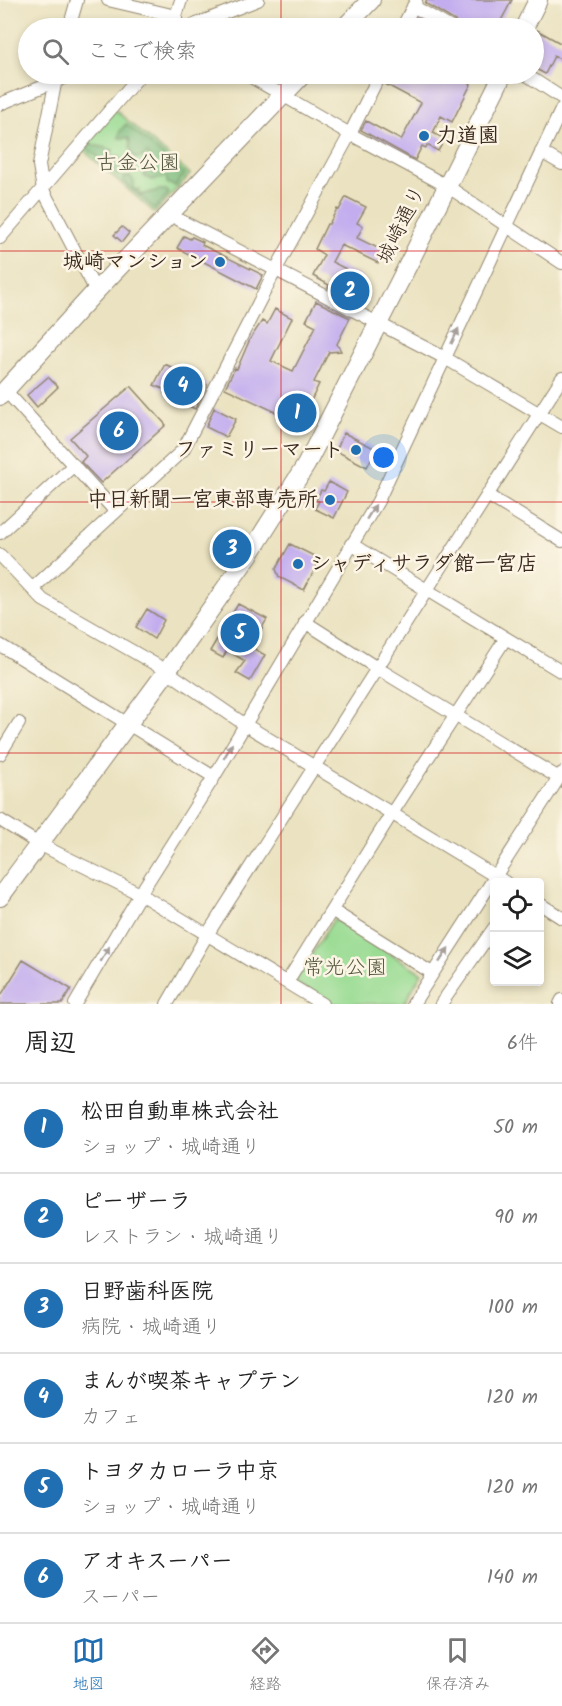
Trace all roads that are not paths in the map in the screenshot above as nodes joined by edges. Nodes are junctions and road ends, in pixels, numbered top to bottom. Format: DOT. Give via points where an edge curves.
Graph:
graph roads {
  1 [pos="77,0"];
  2 [pos="108,0"];
  3 [pos="181,0"];
  4 [pos="258,0"];
  5 [pos="370,0"];
  6 [pos="538,0"];
  7 [pos="415,3"];
  8 [pos="72,18"];
  9 [pos="164,18"];
  10 [pos="177,18"];
  11 [pos="212,18"];
  12 [pos="353,18"];
  13 [pos="407,18"];
  14 [pos="437,18"];
  15 [pos="530,18"];
  16 [pos="41,84"];
  17 [pos="55,84"];
  18 [pos="133,84"];
  19 [pos="264,84"];
  20 [pos="293,84"];
  21 [pos="375,84"];
  22 [pos="498,84"];
  23 [pos="540,84"];
  24 [pos="283,95"];
  25 [pos="562,98"];
  26 [pos="0,104"];
  27 [pos="562,108"];
  28 [pos="350,134"];
  29 [pos="542,152"];
  30 [pos="562,165"];
  31 [pos="447,186"];
  32 [pos="43,190"];
  33 [pos="170,215"];
  34 [pos="506,225"];
  35 [pos="0,238"];
  36 [pos="562,263"];
  37 [pos="276,271"];
  38 [pos="96,291"];
  39 [pos="378,324"];
  40 [pos="445,358"];
  41 [pos="562,378"];
  42 [pos="3,393"];
  43 [pos="540,414"];
  44 [pos="562,427"];
  45 [pos="74,465"];
  46 [pos="487,495"];
  47 [pos="115,511"];
  48 [pos="0,533"];
  49 [pos="562,541"];
  50 [pos="351,544"];
  51 [pos="0,555"];
  52 [pos="32,589"];
  53 [pos="428,590"];
  54 [pos="305,622"];
  55 [pos="506,638"];
  56 [pos="0,645"];
  57 [pos="377,668"];
  58 [pos="167,671"];
  59 [pos="562,672"];
  60 [pos="456,715"];
  61 [pos="19,723"];
  62 [pos="128,724"];
  63 [pos="244,724"];
  64 [pos="0,754"];
  65 [pos="315,767"];
  66 [pos="560,776"];
  67 [pos="214,777"];
  68 [pos="392,813"];
  69 [pos="0,820"];
  70 [pos="39,844"];
  71 [pos="497,878"];
  72 [pos="501,878"];
  73 [pos="140,894"];
  74 [pos="490,894"];
  75 [pos="0,897"];
  76 [pos="544,907"];
  77 [pos="333,911"];
  78 [pos="562,918"];
  79 [pos="492,932"];
  80 [pos="207,935"];
  81 [pos="432,973"];
  82 [pos="287,982"];
  83 [pos="562,1000"];
  84 [pos="75,1004"];
  85 [pos="167,1004"];
  86 [pos="322,1004"];
  87 [pos="413,1004"];
  88 [pos="441,1004"];
  89 [pos="560,1004"];
  1 -- 8 [label="street"];
  2 -- 9 [label="street"];
  3 -- 10 [label="street"];
  4 -- 11 [label="street"];
  5 -- 12 [label="street"];
  6 -- 15 [label="street"];
  7 -- 13 [label="street"];
  7 -- 14 [label="street"];
  16 -- 26 [label="street"];
  17 -- 32 [label="street" via="39,165"];
  18 -- 32 [label="street"];
  19 -- 24 [label="street"];
  20 -- 24 [label="street"];
  21 -- 28 [label="street"];
  22 -- 31 [label="street, 城崎通り"];
  23 -- 25 [label="street"];
  24 -- 28 [label="street"];
  24 -- 33 [label="street"];
  27 -- 29 [label="street"];
  28 -- 31 [label="street"];
  28 -- 37 [label="street"];
  29 -- 30 [label="street"];
  29 -- 34 [label="street"];
  31 -- 34 [label="street"];
  31 -- 39 [label="street, 城崎通り"];
  32 -- 35 [label="street"];
  32 -- 38 [label="street"];
  33 -- 37 [label="street"];
  33 -- 38 [label="street"];
  34 -- 36 [label="street"];
  40 -- 34 [label="street, one-way"];
  37 -- 39 [label="street"];
  37 -- 47 [label="street" via="183,450"];
  38 -- 42 [label="street"];
  39 -- 40 [label="street"];
  39 -- 58 [label="street, 城崎通り" via="306,465 251,552"];
  40 -- 43 [label="street"];
  50 -- 40 [label="street, one-way" via="378,501"];
  41 -- 43 [label="street"];
  42 -- 45 [label="street"];
  43 -- 44 [label="street"];
  43 -- 46 [label="street"];
  45 -- 47 [label="street"];
  45 -- 48 [label="street"];
  46 -- 49 [label="street"];
  46 -- 53 [label="street"];
  47 -- 52 [label="street"];
  50 -- 53 [label="street"];
  50 -- 54 [label="street"];
  51 -- 52 [label="street"];
  52 -- 58 [label="street" via="43,600"];
  53 -- 55 [label="street"];
  53 -- 57 [label="street"];
  54 -- 57 [label="street"];
  54 -- 63 [label="street"];
  55 -- 59 [label="street"];
  55 -- 60 [label="street"];
  56 -- 62 [label="street"];
  57 -- 60 [label="street"];
  57 -- 65 [label="street"];
  58 -- 62 [label="street, 城崎通り"];
  58 -- 63 [label="street"];
  60 -- 66 [label="street"];
  60 -- 68 [label="street"];
  61 -- 64 [label="street"];
  62 -- 67 [label="street"];
  62 -- 70 [label="street, 城崎通り"];
  63 -- 65 [label="street"];
  67 -- 63 [label="street, one-way"];
  65 -- 68 [label="street"];
  65 -- 80 [label="street"];
  66 -- 72 [label="street"];
  67 -- 73 [label="street"];
  68 -- 71 [label="street"];
  68 -- 77 [label="street"];
  69 -- 70 [label="street"];
  70 -- 73 [label="street"];
  70 -- 75 [label="street, 城崎通り"];
  73 -- 80 [label="street"];
  84 -- 73 [label="street, one-way"];
  81 -- 74 [label="street, one-way"];
  76 -- 78 [label="street"];
  77 -- 81 [label="street"];
  77 -- 82 [label="street"];
  79 -- 88 [label="street"];
  80 -- 82 [label="street"];
  80 -- 85 [label="street"];
  81 -- 87 [label="street"];
  82 -- 86 [label="street"];
  83 -- 89 [label="street"];
}
